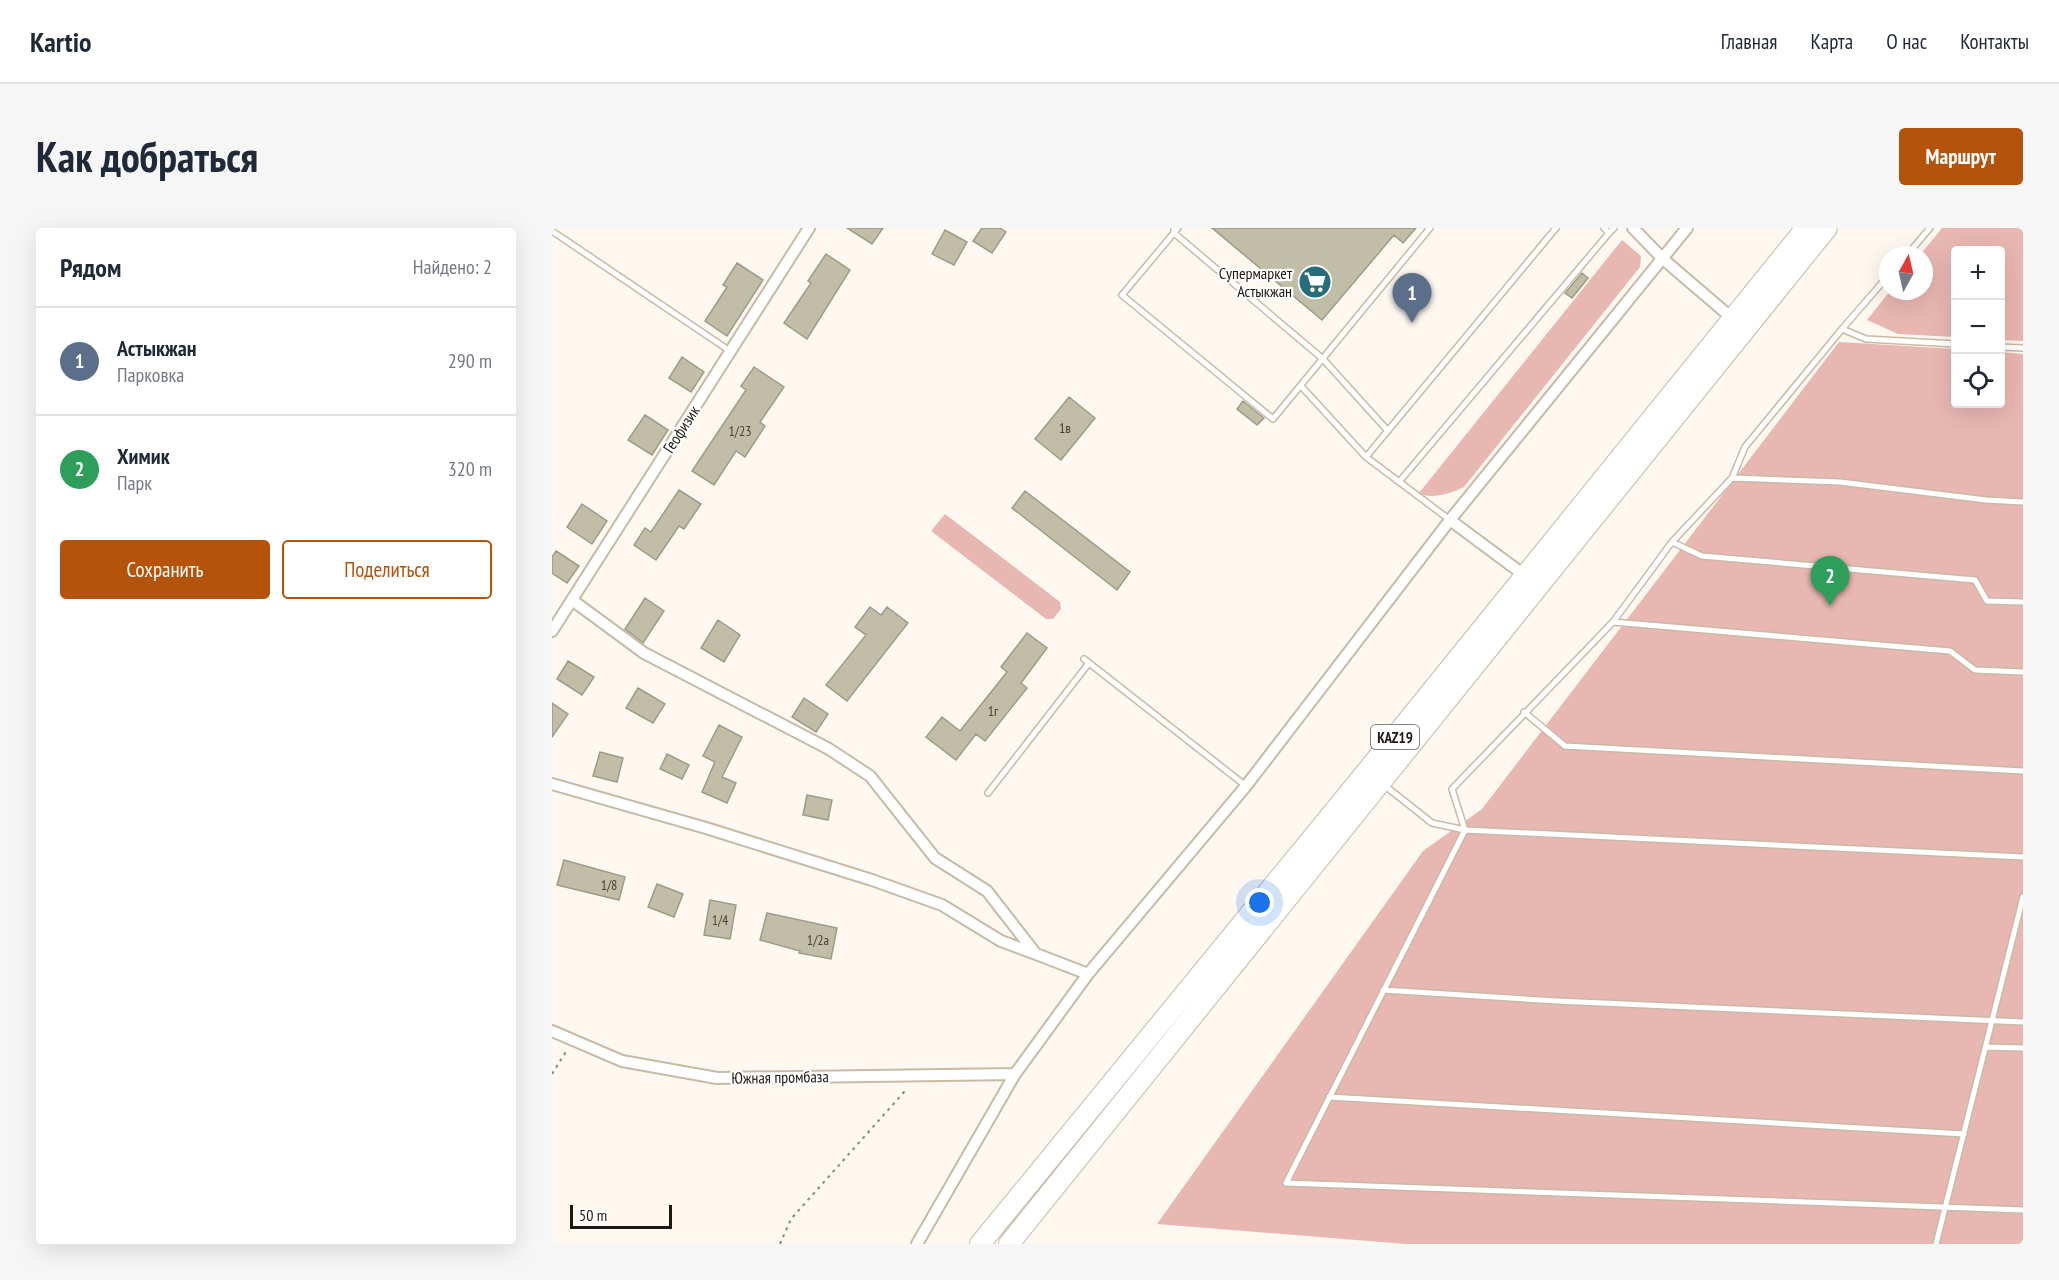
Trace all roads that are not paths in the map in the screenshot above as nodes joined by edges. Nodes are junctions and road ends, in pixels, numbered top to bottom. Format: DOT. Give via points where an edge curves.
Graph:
graph roads {
  1 [pos="809,228"];
  2 [pos="1430,228"];
  3 [pos="1556,228"];
  4 [pos="1604,228"];
  5 [pos="1633,228"];
  6 [pos="1687,228"];
  7 [pos="1806,228"];
  8 [pos="1827,228"];
  9 [pos="1930,228"];
  10 [pos="1175,230"];
  11 [pos="552,231"];
  12 [pos="1611,231"];
  13 [pos="1914,246"];
  14 [pos="1663,259"];
  15 [pos="1879,286"];
  16 [pos="1733,319"];
  17 [pos="1842,329"];
  18 [pos="1951,344"];
  19 [pos="2005,346"];
  20 [pos="2023,348"];
  21 [pos="730,351"];
  22 [pos="1323,359"];
  23 [pos="1301,386"];
  24 [pos="1388,430"];
  25 [pos="1366,457"];
  26 [pos="1732,478"];
  27 [pos="1399,482"];
  28 [pos="2023,502"];
  29 [pos="1450,520"];
  30 [pos="1672,542"];
  31 [pos="1532,580"];
  32 [pos="572,600"];
  33 [pos="2023,602"];
  34 [pos="1613,622"];
  35 [pos="552,631"];
  36 [pos="1084,659"];
  37 [pos="1089,663"];
  38 [pos="2023,672"];
  39 [pos="1524,712"];
  40 [pos="2023,771"];
  41 [pos="1373,777"];
  42 [pos="552,784"];
  43 [pos="1246,786"];
  44 [pos="988,793"];
  45 [pos="1465,830"];
  46 [pos="2023,857"];
  47 [pos="2023,897"];
  48 [pos="1036,954"];
  49 [pos="1088,974"];
  50 [pos="1383,990"];
  51 [pos="1992,1022"];
  52 [pos="2023,1022"];
  53 [pos="552,1031"];
  54 [pos="1986,1047"];
  55 [pos="2023,1048"];
  56 [pos="1015,1074"];
  57 [pos="1329,1097"];
  58 [pos="1964,1134"];
  59 [pos="1945,1206"];
  60 [pos="2023,1210"];
  61 [pos="917,1244"];
  62 [pos="980,1244"];
  63 [pos="1009,1244"];
  64 [pos="1936,1244"];
  1 -- 21 [label="street, Геофизик"];
  2 -- 22 [label="lane"];
  3 -- 24 [label="lane"];
  4 -- 12 [label="lane"];
  5 -- 14 [label="street"];
  6 -- 14 [label="street"];
  7 -- 16 [label="highway, KAZ19"];
  8 -- 31 [label="highway, KAZ19"];
  9 -- 13 [label="lane"];
  10 -- 22 [label="lane"];
  10 -- 23 [label="lane" via="1122,295 1273,419"];
  11 -- 21 [label="lane"];
  12 -- 27 [label="lane"];
  14 -- 16 [label="street"];
  14 -- 29 [label="street"];
  15 -- 17 [label="lane"];
  16 -- 31 [label="highway, KAZ19"];
  17 -- 18 [label="lane" via="1866,339"];
  17 -- 26 [label="lane" via="1745,447"];
  19 -- 20 [label="lane"];
  21 -- 32 [label="street, Геофизик"];
  22 -- 23 [label="lane"];
  22 -- 24 [label="lane"];
  23 -- 25 [label="lane"];
  24 -- 25 [label="lane"];
  25 -- 27 [label="lane"];
  26 -- 28 [label="lane" via="1840,482"];
  26 -- 30 [label="lane"];
  27 -- 29 [label="lane"];
  29 -- 31 [label="street"];
  29 -- 43 [label="street"];
  30 -- 33 [label="lane" via="1702,556 1975,580 1987,601"];
  30 -- 34 [label="lane"];
  31 -- 41 [label="highway, KAZ19"];
  32 -- 35 [label="street, Геофизик"];
  32 -- 48 [label="street" via="644,652 829,749 870,776 934,858 987,891"];
  34 -- 38 [label="lane" via="1950,651 1975,670"];
  34 -- 39 [label="lane"];
  36 -- 37 [label="lane"];
  37 -- 43 [label="lane"];
  37 -- 44 [label="lane"];
  39 -- 40 [label="lane" via="1565,746"];
  39 -- 45 [label="lane" via="1452,789"];
  41 -- 45 [label="lane" via="1432,823"];
  41 -- 62 [label="highway, KAZ19"];
  41 -- 63 [label="highway, KAZ19"];
  42 -- 48 [label="street" via="872,880 942,905 1001,941"];
  43 -- 49 [label="street"];
  45 -- 46 [label="lane"];
  45 -- 50 [label="lane"];
  47 -- 51 [label="lane"];
  48 -- 49 [label="street"];
  49 -- 56 [label="street"];
  50 -- 51 [label="lane"];
  50 -- 57 [label="lane"];
  51 -- 52 [label="lane"];
  51 -- 54 [label="lane"];
  53 -- 56 [label="street, Южная промбаза" via="622,1062 717,1078"];
  54 -- 55 [label="lane"];
  54 -- 58 [label="lane"];
  56 -- 61 [label="street"];
  57 -- 58 [label="lane"];
  57 -- 59 [label="lane" via="1286,1183"];
  58 -- 59 [label="lane"];
  59 -- 60 [label="lane"];
  59 -- 64 [label="lane"];
}
